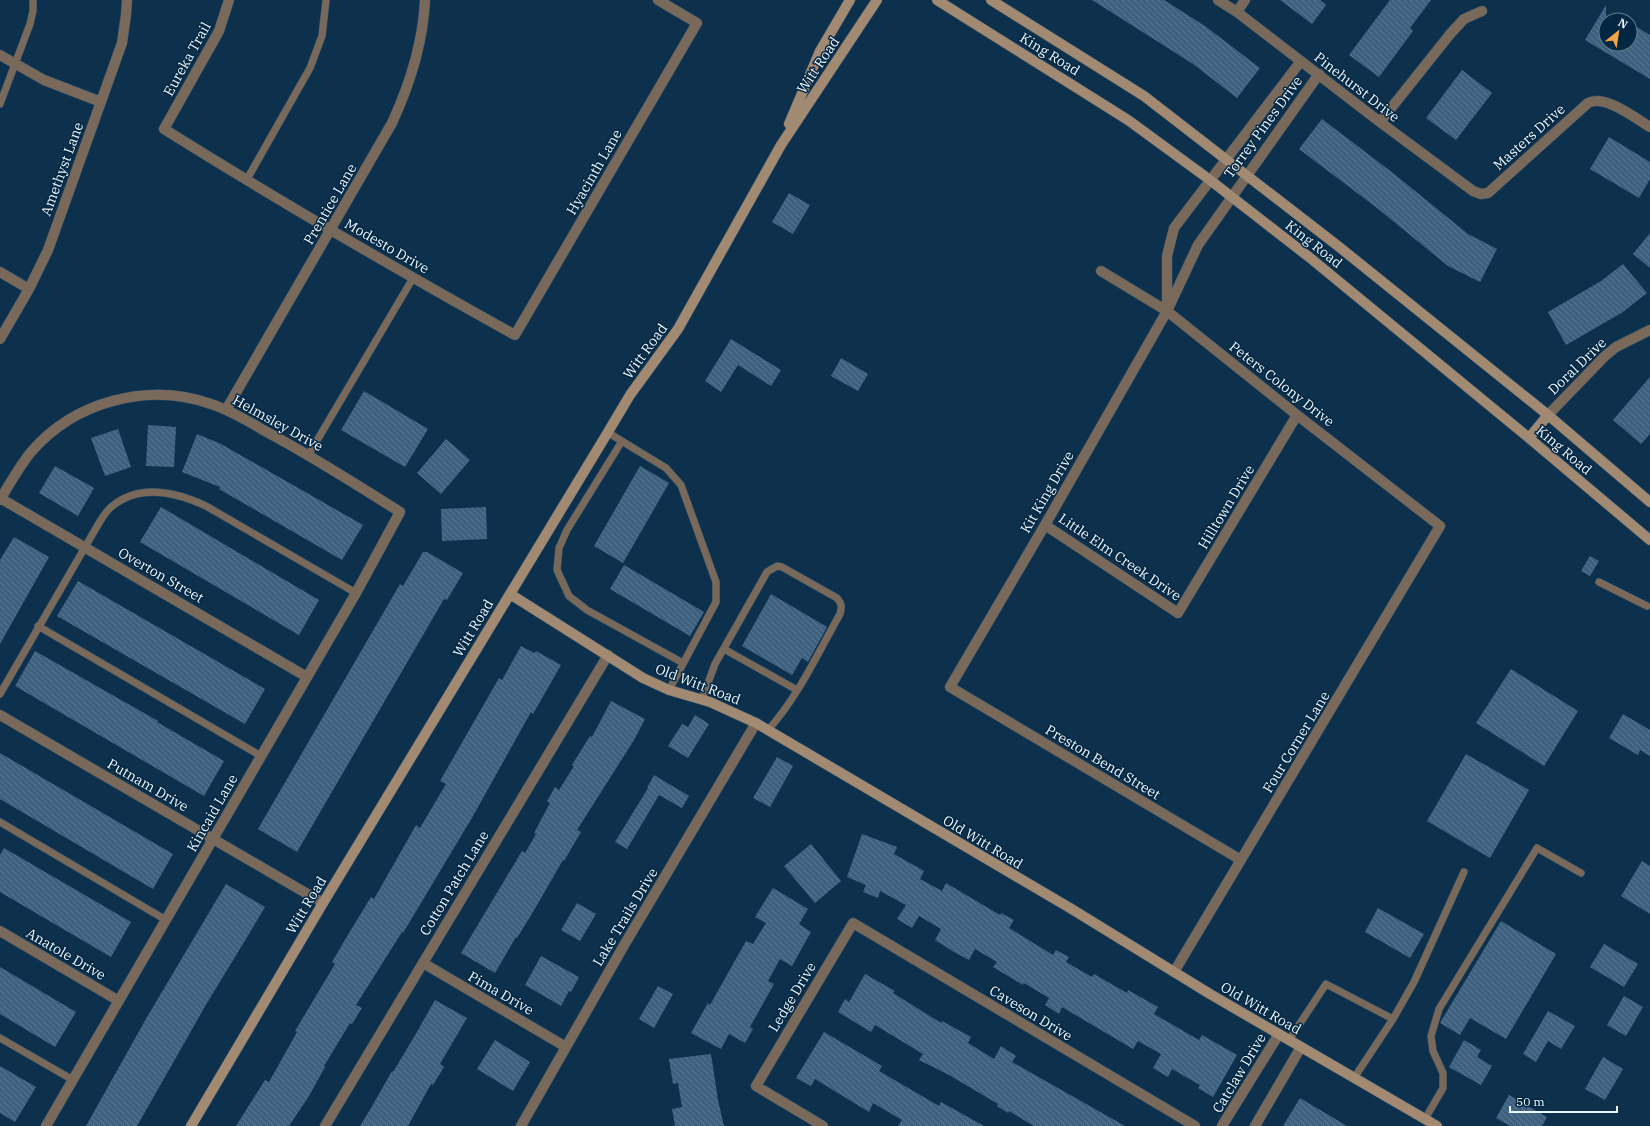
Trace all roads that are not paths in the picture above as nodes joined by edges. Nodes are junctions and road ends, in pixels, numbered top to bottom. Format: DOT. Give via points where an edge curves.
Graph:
graph roads {
  1 [pos="33,0"];
  2 [pos="127,0"];
  3 [pos="229,0"];
  4 [pos="326,0"];
  5 [pos="425,0"];
  6 [pos="658,0"];
  7 [pos="850,0"];
  8 [pos="877,0"];
  9 [pos="937,0"];
  10 [pos="991,0"];
  11 [pos="1218,0"];
  12 [pos="1245,0"];
  13 [pos="1482,11"];
  14 [pos="1237,12"];
  15 [pos="0,55"];
  16 [pos="1301,61"];
  17 [pos="15,64"];
  18 [pos="1319,74"];
  19 [pos="101,102"];
  20 [pos="0,104"];
  21 [pos="1380,122"];
  22 [pos="1650,127"];
  23 [pos="164,129"];
  24 [pos="781,145"];
  25 [pos="1226,158"];
  26 [pos="1247,175"];
  27 [pos="1210,180"];
  28 [pos="246,181"];
  29 [pos="1480,194"];
  30 [pos="1231,197"];
  31 [pos="331,230"];
  32 [pos="1101,271"];
  33 [pos="0,272"];
  34 [pos="413,278"];
  35 [pos="29,289"];
  36 [pos="1167,310"];
  37 [pos="1650,330"];
  38 [pos="515,335"];
  39 [pos="0,340"];
  40 [pos="226,410"];
  41 [pos="1297,415"];
  42 [pos="1548,415"];
  43 [pos="607,432"];
  44 [pos="1529,438"];
  45 [pos="622,441"];
  46 [pos="309,454"];
  47 [pos="0,499"];
  48 [pos="1650,502"];
  49 [pos="400,512"];
  50 [pos="1046,524"];
  51 [pos="1440,526"];
  52 [pos="1650,540"];
  53 [pos="84,547"];
  54 [pos="1599,582"];
  55 [pos="356,593"];
  56 [pos="510,594"];
  57 [pos="1647,606"];
  58 [pos="1178,613"];
  59 [pos="38,626"];
  60 [pos="724,649"];
  61 [pos="608,655"];
  62 [pos="683,664"];
  63 [pos="307,677"];
  64 [pos="950,687"];
  65 [pos="669,690"];
  66 [pos="797,690"];
  67 [pos="0,694"];
  68 [pos="702,699"];
  69 [pos="0,715"];
  70 [pos="756,723"];
  71 [pos="768,730"];
  72 [pos="261,756"];
  73 [pos="0,822"];
  74 [pos="213,839"];
  75 [pos="1241,860"];
  76 [pos="1464,872"];
  77 [pos="1581,873"];
  78 [pos="323,903"];
  79 [pos="166,920"];
  80 [pos="853,923"];
  81 [pos="0,931"];
  82 [pos="423,963"];
  83 [pos="1174,972"];
  84 [pos="119,1001"];
  85 [pos="1393,1020"];
  86 [pos="1279,1034"];
  87 [pos="0,1038"];
  88 [pos="1289,1040"];
  89 [pos="566,1047"];
  90 [pos="1301,1047"];
  91 [pos="1354,1078"];
  92 [pos="73,1080"];
  93 [pos="1425,1119"];
  94 [pos="46,1126"];
  95 [pos="191,1126"];
  96 [pos="325,1126"];
  97 [pos="521,1126"];
  98 [pos="823,1126"];
  99 [pos="1195,1126"];
  100 [pos="1222,1126"];
  101 [pos="1255,1126"];
  102 [pos="1437,1126"];
  1 -- 17 [label="lane" via="30,24"];
  2 -- 19 [label="street, Amethyst Lane" via="122,43"];
  3 -- 23 [label="street, Eureka Trail" via="219,32"];
  4 -- 28 [label="lane" via="322,36 310,68"];
  5 -- 31 [label="street, Prentice Lane" via="420,44 401,104"];
  6 -- 38 [label="street, Hyacinth Lane" via="697,23"];
  7 -- 24 [label="street, Witt Road" via="820,51"];
  8 -- 24 [label="street, Witt Road"];
  9 -- 27 [label="street, King Road" via="1128,120"];
  10 -- 25 [label="street, King Road" via="1144,96"];
  11 -- 14 [label="street, Pinehurst Drive"];
  12 -- 14 [label="street"];
  13 -- 21 [label="street" via="1464,19 1451,33"];
  14 -- 16 [label="street, Pinehurst Drive"];
  15 -- 17 [label="street"];
  16 -- 18 [label="street, Pinehurst Drive"];
  16 -- 25 [label="street, Torrey Pines Drive"];
  17 -- 19 [label="street" via="44,80"];
  17 -- 20 [label="lane"];
  18 -- 21 [label="street, Pinehurst Drive"];
  18 -- 26 [label="street, Torrey Pines Drive"];
  19 -- 35 [label="street, Amethyst Lane" via="48,250"];
  21 -- 29 [label="street, Pinehurst Drive"];
  22 -- 29 [label="street, Masters Drive" via="1609,103 1598,100 1588,103 1488,193"];
  23 -- 28 [label="street, Modesto Drive"];
  24 -- 43 [label="street, Witt Road" via="678,329 630,395"];
  25 -- 26 [label="street, King Road"];
  25 -- 27 [label="street, Torrey Pines Drive"];
  26 -- 30 [label="street, Torrey Pines Drive"];
  26 -- 42 [label="street, King Road"];
  27 -- 30 [label="street, King Road"];
  27 -- 36 [label="street, Kit King Drive" via="1174,228 1167,256"];
  28 -- 31 [label="street, Modesto Drive"];
  30 -- 36 [label="street, Kit King Drive" via="1198,245"];
  30 -- 44 [label="street, King Road"];
  31 -- 34 [label="street, Modesto Drive"];
  31 -- 40 [label="street, Prentice Lane"];
  32 -- 36 [label="street, Peters Colony Drive"];
  33 -- 35 [label="street"];
  34 -- 38 [label="street, Modesto Drive"];
  34 -- 46 [label="lane"];
  35 -- 39 [label="street, Amethyst Lane"];
  36 -- 41 [label="street, Peters Colony Drive"];
  36 -- 50 [label="street, Kit King Drive"];
  37 -- 42 [label="street, Doral Drive" via="1616,347 1605,356"];
  40 -- 46 [label="street, Helmsley Drive"];
  40 -- 47 [label="street, Helmsley Drive" via="179,396 152,395 114,400 89,409 56,428 44,439 22,464"];
  41 -- 51 [label="street, Peters Colony Drive"];
  41 -- 58 [label="street, Hilltown Drive"];
  42 -- 44 [label="street"];
  42 -- 48 [label="street, King Road"];
  43 -- 45 [label="lane"];
  43 -- 56 [label="street, Witt Road"];
  44 -- 52 [label="street, King Road"];
  45 -- 62 [label="lane" via="666,468 680,485 716,582 716,602"];
  45 -- 62 [label="lane" via="567,530 559,548 558,570 569,596 587,610"];
  46 -- 49 [label="street, Helmsley Drive"];
  47 -- 53 [label="street, Overton Street"];
  49 -- 55 [label="street, Kincaid Lane"];
  50 -- 58 [label="street, Little Elm Creek Drive"];
  50 -- 64 [label="street, Kit King Drive"];
  51 -- 75 [label="street, Four Corner Lane"];
  53 -- 55 [label="lane" via="110,508 128,497 147,492 168,492 188,497 206,506"];
  53 -- 59 [label="lane"];
  53 -- 63 [label="street, Overton Street"];
  54 -- 57 [label="lane"];
  55 -- 63 [label="street, Kincaid Lane"];
  56 -- 61 [label="street, Old Witt Road"];
  56 -- 78 [label="street, Witt Road"];
  59 -- 67 [label="lane"];
  59 -- 72 [label="lane"];
  60 -- 66 [label="lane"];
  60 -- 66 [label="lane" via="767,572 777,566 782,567 836,598 842,608"];
  60 -- 68 [label="lane" via="715,664"];
  61 -- 65 [label="street, Old Witt Road" via="644,678"];
  61 -- 82 [label="street, Cotton Patch Lane"];
  62 -- 65 [label="lane"];
  63 -- 72 [label="street, Kincaid Lane"];
  64 -- 75 [label="street, Preston Bend Street"];
  65 -- 68 [label="street, Old Witt Road"];
  66 -- 71 [label="lane" via="778,720"];
  68 -- 70 [label="street, Old Witt Road"];
  69 -- 74 [label="street, Putnam Drive"];
  70 -- 71 [label="street, Old Witt Road"];
  70 -- 89 [label="street, Lake Trails Drive"];
  71 -- 83 [label="street, Old Witt Road"];
  72 -- 74 [label="street, Kincaid Lane"];
  73 -- 79 [label="lane"];
  74 -- 78 [label="street, Putnam Drive"];
  74 -- 79 [label="street, Kincaid Lane"];
  75 -- 83 [label="street, Four Corner Lane"];
  76 -- 85 [label="lane" via="1414,982"];
  77 -- 93 [label="lane" via="1537,848 1439,1009 1431,1036 1433,1051 1444,1073 1443,1088"];
  78 -- 95 [label="street, Witt Road"];
  79 -- 84 [label="street, Kincaid Lane"];
  80 -- 98 [label="street, Ledge Drive" via="756,1086"];
  80 -- 99 [label="street, Caveson Drive"];
  81 -- 84 [label="street, Anatole Drive"];
  82 -- 89 [label="street, Pima Drive"];
  82 -- 96 [label="street, Cotton Patch Lane"];
  83 -- 86 [label="street, Old Witt Road"];
  84 -- 92 [label="street, Kincaid Lane"];
  85 -- 88 [label="lane" via="1326,984"];
  85 -- 91 [label="lane"];
  86 -- 88 [label="street, Old Witt Road"];
  86 -- 100 [label="street, Catclaw Drive"];
  87 -- 92 [label="lane"];
  88 -- 90 [label="street, Old Witt Road"];
  89 -- 97 [label="street, Lake Trails Drive"];
  90 -- 91 [label="street, Old Witt Road"];
  90 -- 101 [label="street"];
  91 -- 93 [label="street, Old Witt Road"];
  92 -- 94 [label="street, Kincaid Lane"];
  93 -- 102 [label="street, Old Witt Road"];
}
